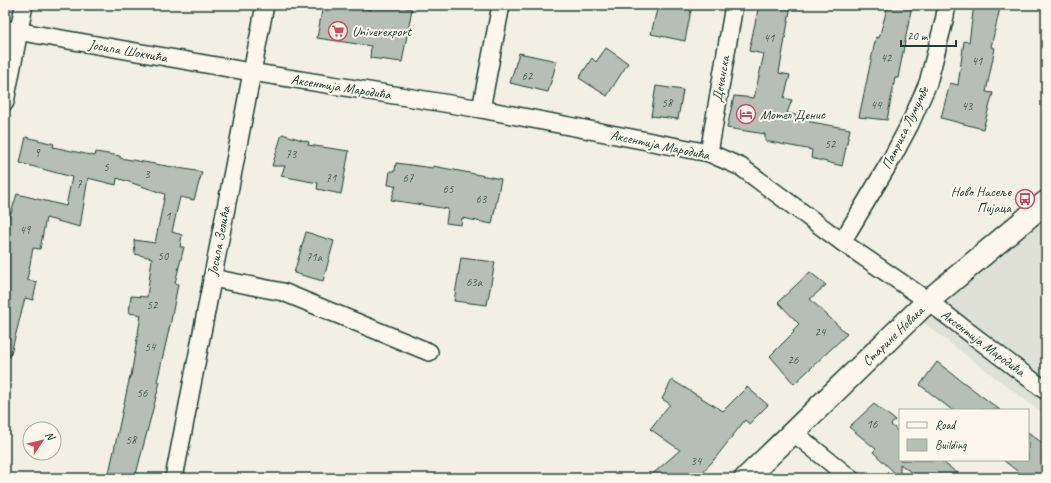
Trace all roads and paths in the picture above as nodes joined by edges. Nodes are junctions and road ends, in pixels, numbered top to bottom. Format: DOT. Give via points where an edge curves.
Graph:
graph roads {
  1 [pos="24,5"];
  2 [pos="264,5"];
  3 [pos="501,5"];
  4 [pos="734,5"];
  5 [pos="947,5"];
  6 [pos="12,30"];
  7 [pos="251,72"];
  8 [pos="5,102"];
  9 [pos="481,109"];
  10 [pos="709,153"];
  11 [pos="1046,202"];
  12 [pos="842,242"];
  13 [pos="212,278"];
  14 [pos="928,301"];
  15 [pos="429,352"];
  16 [pos="1046,390"];
  17 [pos="794,433"];
  18 [pos="174,478"];
  19 [pos="746,478"];
  20 [pos="850,478"];
  1 -- 6 [label="street"];
  2 -- 7 [label="street, Јосипа Зелића"];
  3 -- 9 [label="street"];
  4 -- 10 [label="street, Дечанска"];
  5 -- 12 [label="street, Патриса Лумумбе" via="928,83 910,124"];
  6 -- 7 [label="street, Јосипа Шокчића"];
  6 -- 8 [label="street"];
  7 -- 9 [label="street, Аксентија Мародића"];
  7 -- 13 [label="street, Јосипа Зелића"];
  9 -- 10 [label="street, Аксентија Мародића"];
  10 -- 12 [label="street, Аксентија Мародића" via="741,167"];
  11 -- 14 [label="street, Старине Новака"];
  12 -- 14 [label="street, Аксентија Мародића"];
  13 -- 15 [label="street" via="283,292"];
  13 -- 18 [label="street, Јосипа Зелића"];
  14 -- 16 [label="street, Аксентија Мародића"];
  14 -- 17 [label="street, Старине Новака"];
  17 -- 19 [label="street, Старине Новака"];
  17 -- 20 [label="street"];
}
